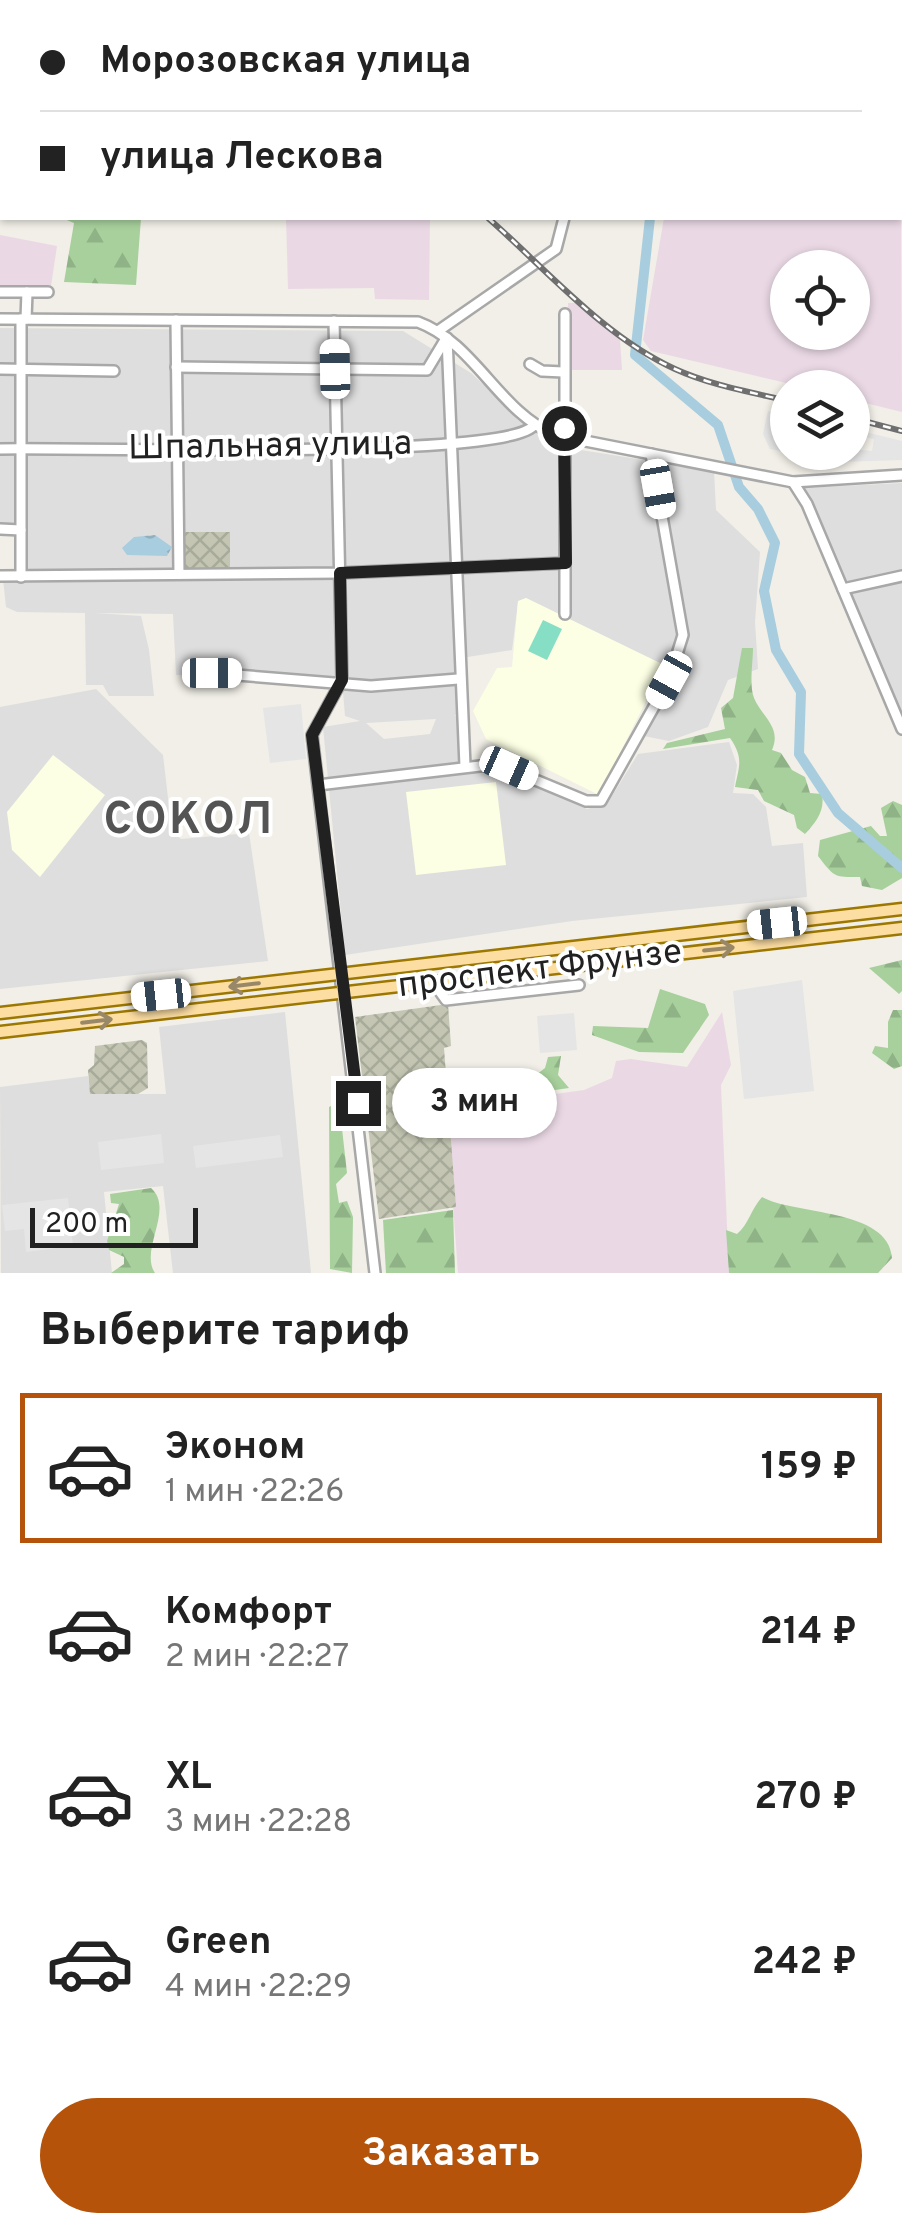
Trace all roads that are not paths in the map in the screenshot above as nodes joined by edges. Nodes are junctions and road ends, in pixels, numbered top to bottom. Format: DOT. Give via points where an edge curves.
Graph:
graph roads {
  1 [pos="563,220"];
  2 [pos="0,292"];
  3 [pos="26,292"];
  4 [pos="48,292"];
  5 [pos="564,314"];
  6 [pos="0,318"];
  7 [pos="24,319"];
  8 [pos="176,320"];
  9 [pos="334,321"];
  10 [pos="442,334"];
  11 [pos="530,364"];
  12 [pos="176,366"];
  13 [pos="0,369"];
  14 [pos="21,369"];
  15 [pos="335,369"];
  16 [pos="114,371"];
  17 [pos="563,372"];
  18 [pos="534,425"];
  19 [pos="563,437"];
  20 [pos="450,443"];
  21 [pos="22,448"];
  22 [pos="333,448"];
  23 [pos="0,449"];
  24 [pos="178,451"];
  25 [pos="652,454"];
  26 [pos="902,476"];
  27 [pos="793,482"];
  28 [pos="0,529"];
  29 [pos="20,530"];
  30 [pos="566,563"];
  31 [pos="458,568"];
  32 [pos="340,573"];
  33 [pos="179,574"];
  34 [pos="1,576"];
  35 [pos="902,576"];
  36 [pos="21,577"];
  37 [pos="842,590"];
  38 [pos="565,614"];
  39 [pos="212,673"];
  40 [pos="458,679"];
  41 [pos="342,680"];
  42 [pos="902,728"];
  43 [pos="465,766"];
  44 [pos="318,785"];
  45 [pos="902,909"];
  46 [pos="902,928"];
  47 [pos="340,973"];
  48 [pos="432,982"];
  49 [pos="579,984"];
  50 [pos="344,993"];
  51 [pos="0,1013"];
  52 [pos="0,1032"];
  53 [pos="376,1273"];
  1 -- 10 [label="street" via="556,249"];
  2 -- 3 [label="street"];
  3 -- 4 [label="street"];
  3 -- 7 [label="street"];
  5 -- 17 [label="street"];
  6 -- 7 [label="street"];
  7 -- 8 [label="street"];
  7 -- 14 [label="street"];
  8 -- 9 [label="street"];
  8 -- 12 [label="street"];
  9 -- 10 [label="street" via="403,320"];
  9 -- 15 [label="street"];
  10 -- 15 [label="street" via="427,370"];
  10 -- 18 [label="street"];
  10 -- 20 [label="street"];
  11 -- 17 [label="street"];
  12 -- 15 [label="street"];
  12 -- 24 [label="street"];
  13 -- 14 [label="street"];
  14 -- 16 [label="street"];
  14 -- 21 [label="street"];
  15 -- 22 [label="street"];
  17 -- 19 [label="street"];
  18 -- 19 [label="street"];
  18 -- 20 [label="street, Шпальная улица" via="520,436"];
  19 -- 25 [label="street"];
  19 -- 30 [label="street"];
  20 -- 22 [label="street, Шпальная улица"];
  20 -- 31 [label="street"];
  21 -- 23 [label="street, Шпальная улица"];
  21 -- 24 [label="street, Шпальная улица"];
  21 -- 29 [label="street"];
  22 -- 24 [label="street, Шпальная улица"];
  22 -- 32 [label="street"];
  24 -- 33 [label="street"];
  25 -- 27 [label="street"];
  25 -- 43 [label="street" via="683,635 669,680 595,804 509,768"];
  26 -- 27 [label="street"];
  27 -- 37 [label="street"];
  28 -- 29 [label="street"];
  29 -- 36 [label="street"];
  30 -- 31 [label="street"];
  30 -- 38 [label="street"];
  31 -- 32 [label="street"];
  31 -- 40 [label="street"];
  32 -- 33 [label="street"];
  32 -- 41 [label="street"];
  33 -- 36 [label="street"];
  34 -- 36 [label="street"];
  35 -- 37 [label="street"];
  37 -- 42 [label="street"];
  39 -- 41 [label="street"];
  40 -- 41 [label="street" via="406,686"];
  40 -- 43 [label="street"];
  41 -- 44 [label="street" via="312,735"];
  43 -- 44 [label="street"];
  44 -- 47 [label="street"];
  45 -- 47 [label="main road, проспект Фрунзе"];
  48 -- 46 [label="main road, проспект Фрунзе, one-way"];
  47 -- 50 [label="street"];
  47 -- 51 [label="main road, проспект Фрунзе, one-way"];
  48 -- 49 [label="street" via="446,1000"];
  48 -- 50 [label="main road, проспект Фрунзе"];
  52 -- 50 [label="main road, проспект Фрунзе, one-way"];
  50 -- 53 [label="street"];
}
